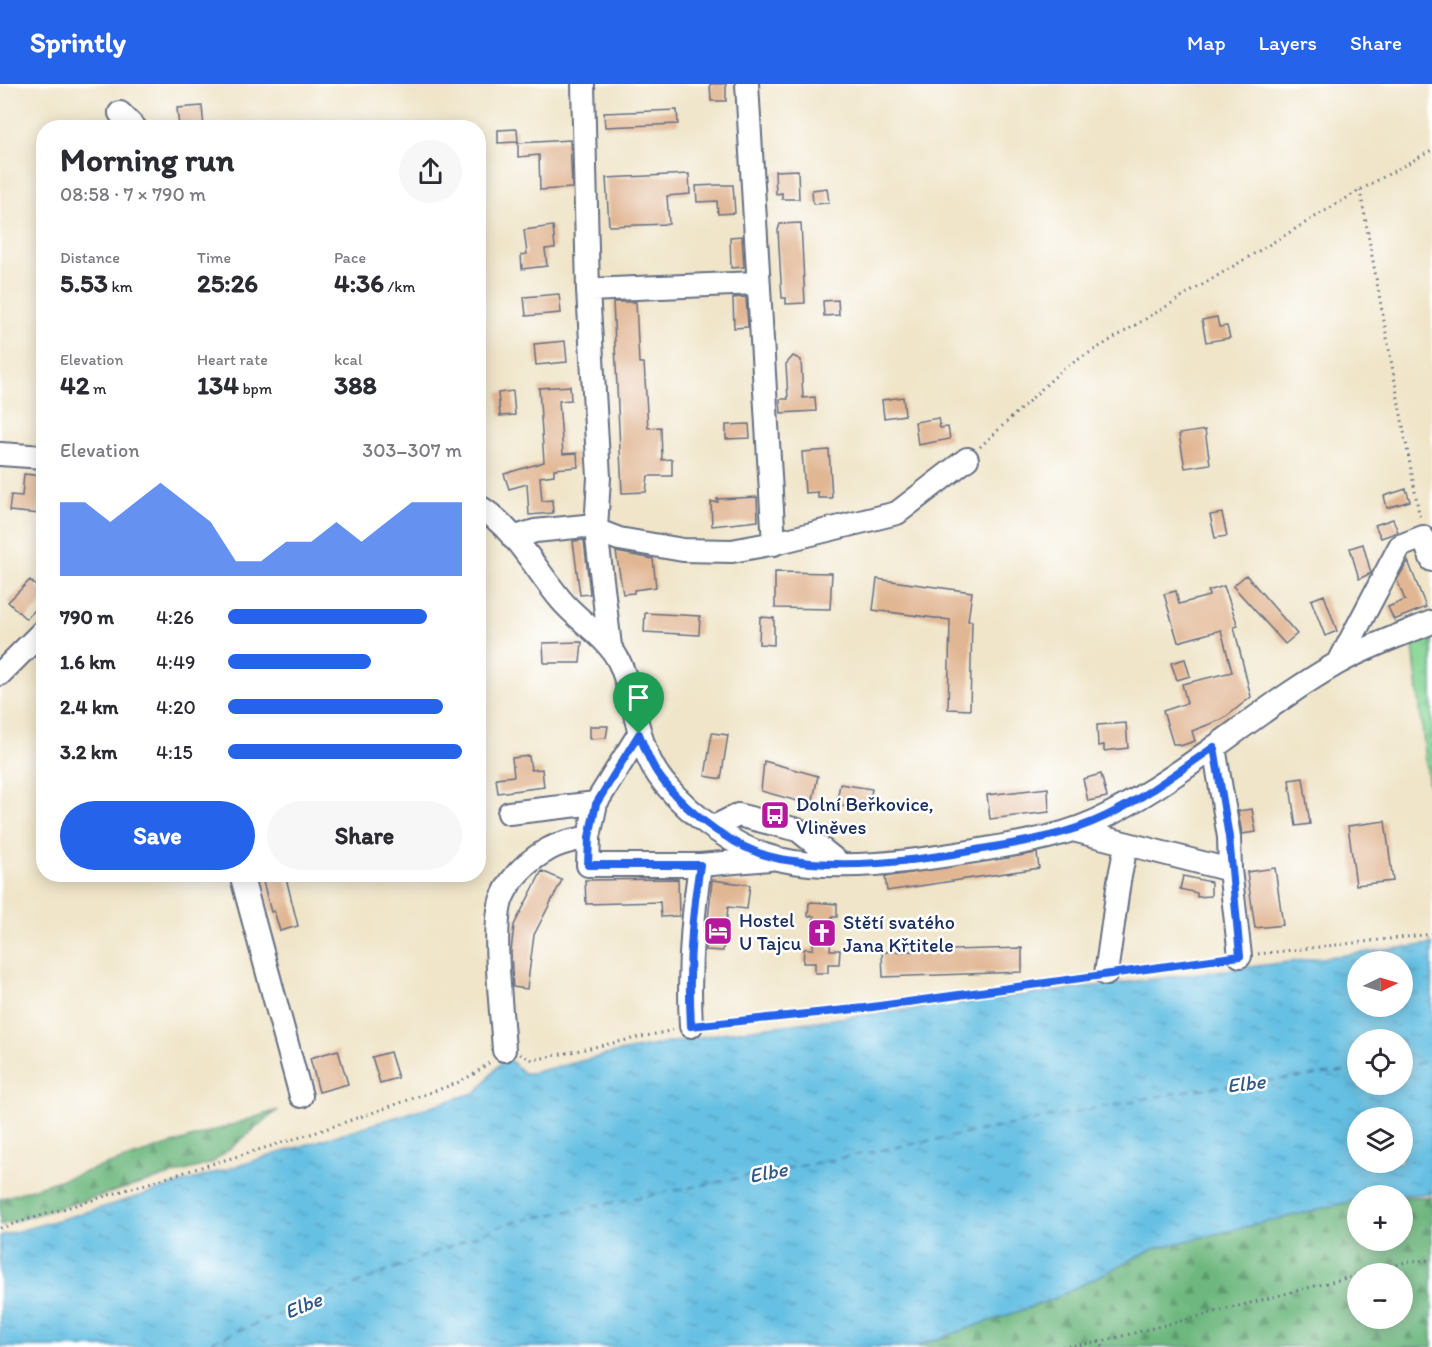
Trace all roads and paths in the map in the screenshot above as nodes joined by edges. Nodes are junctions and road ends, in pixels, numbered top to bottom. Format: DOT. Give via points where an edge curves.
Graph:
graph roads {
  1 [pos="583,84"];
  2 [pos="747,84"];
  3 [pos="1432,150"];
  4 [pos="1360,190"];
  5 [pos="757,283"];
  6 [pos="588,290"];
  7 [pos="0,454"];
  8 [pos="36,456"];
  9 [pos="968,459"];
  10 [pos="486,510"];
  11 [pos="596,530"];
  12 [pos="1423,537"];
  13 [pos="513,538"];
  14 [pos="774,544"];
  15 [pos="1432,560"];
  16 [pos="1432,622"];
  17 [pos="36,638"];
  18 [pos="610,646"];
  19 [pos="1339,662"];
  20 [pos="0,674"];
  21 [pos="639,734"];
  22 [pos="1214,747"];
  23 [pos="596,804"];
  24 [pos="509,813"];
  25 [pos="714,827"];
  26 [pos="1072,830"];
  27 [pos="589,837"];
  28 [pos="1126,846"];
  29 [pos="778,859"];
  30 [pos="839,863"];
  31 [pos="700,865"];
  32 [pos="1230,870"];
  33 [pos="244,882"];
  34 [pos="1432,934"];
  35 [pos="1240,956"];
  36 [pos="1106,974"];
  37 [pos="691,1026"];
  38 [pos="504,1050"];
  39 [pos="301,1096"];
  40 [pos="0,1228"];
  41 [pos="1432,1260"];
  42 [pos="1403,1263"];
  43 [pos="1347,1278"];
  44 [pos="1099,1342"];
  45 [pos="1062,1347"];
  46 [pos="1103,1347"];
  1 -- 6 [label="street"];
  2 -- 5 [label="street"];
  3 -- 4 [label="path"];
  4 -- 9 [label="path" via="1064,368"];
  4 -- 12 [label="path"];
  5 -- 6 [label="street"];
  5 -- 14 [label="street"];
  6 -- 11 [label="street" via="599,477"];
  7 -- 8 [label="street"];
  9 -- 14 [label="street" via="897,513"];
  10 -- 13 [label="street" via="496,516"];
  11 -- 13 [label="street" via="585,526 535,531"];
  11 -- 14 [label="street" via="619,539 683,550 732,551"];
  11 -- 18 [label="street"];
  12 -- 15 [label="street"];
  12 -- 19 [label="street" via="1400,546"];
  13 -- 18 [label="street" via="562,602"];
  16 -- 19 [label="street"];
  17 -- 20 [label="street"];
  18 -- 21 [label="street" via="621,664"];
  19 -- 22 [label="street"];
  21 -- 23 [label="street"];
  21 -- 25 [label="street" via="664,783"];
  22 -- 26 [label="street" via="1135,800"];
  22 -- 32 [label="street" via="1229,837"];
  23 -- 24 [label="street"];
  23 -- 27 [label="street"];
  25 -- 29 [label="street" via="747,847"];
  25 -- 30 [label="street" via="738,815 798,830"];
  26 -- 28 [label="street"];
  26 -- 30 [label="street" via="1043,839 890,864"];
  27 -- 31 [label="street" via="588,865"];
  27 -- 38 [label="street" via="551,848 529,862 512,880 502,900 498,925"];
  28 -- 32 [label="street"];
  28 -- 36 [label="street"];
  29 -- 30 [label="street"];
  29 -- 31 [label="street"];
  31 -- 37 [label="street" via="692,913"];
  32 -- 35 [label="street"];
  33 -- 39 [label="street"];
  34 -- 35 [label="path"];
  35 -- 36 [label="path"];
  36 -- 37 [label="path" via="865,1008"];
  37 -- 38 [label="path" via="533,1060"];
  38 -- 40 [label="path" via="457,1083 314,1133"];
  41 -- 42 [label="path"];
  43 -- 44 [label="path"];
  44 -- 45 [label="path"];
  44 -- 46 [label="path"];
}
